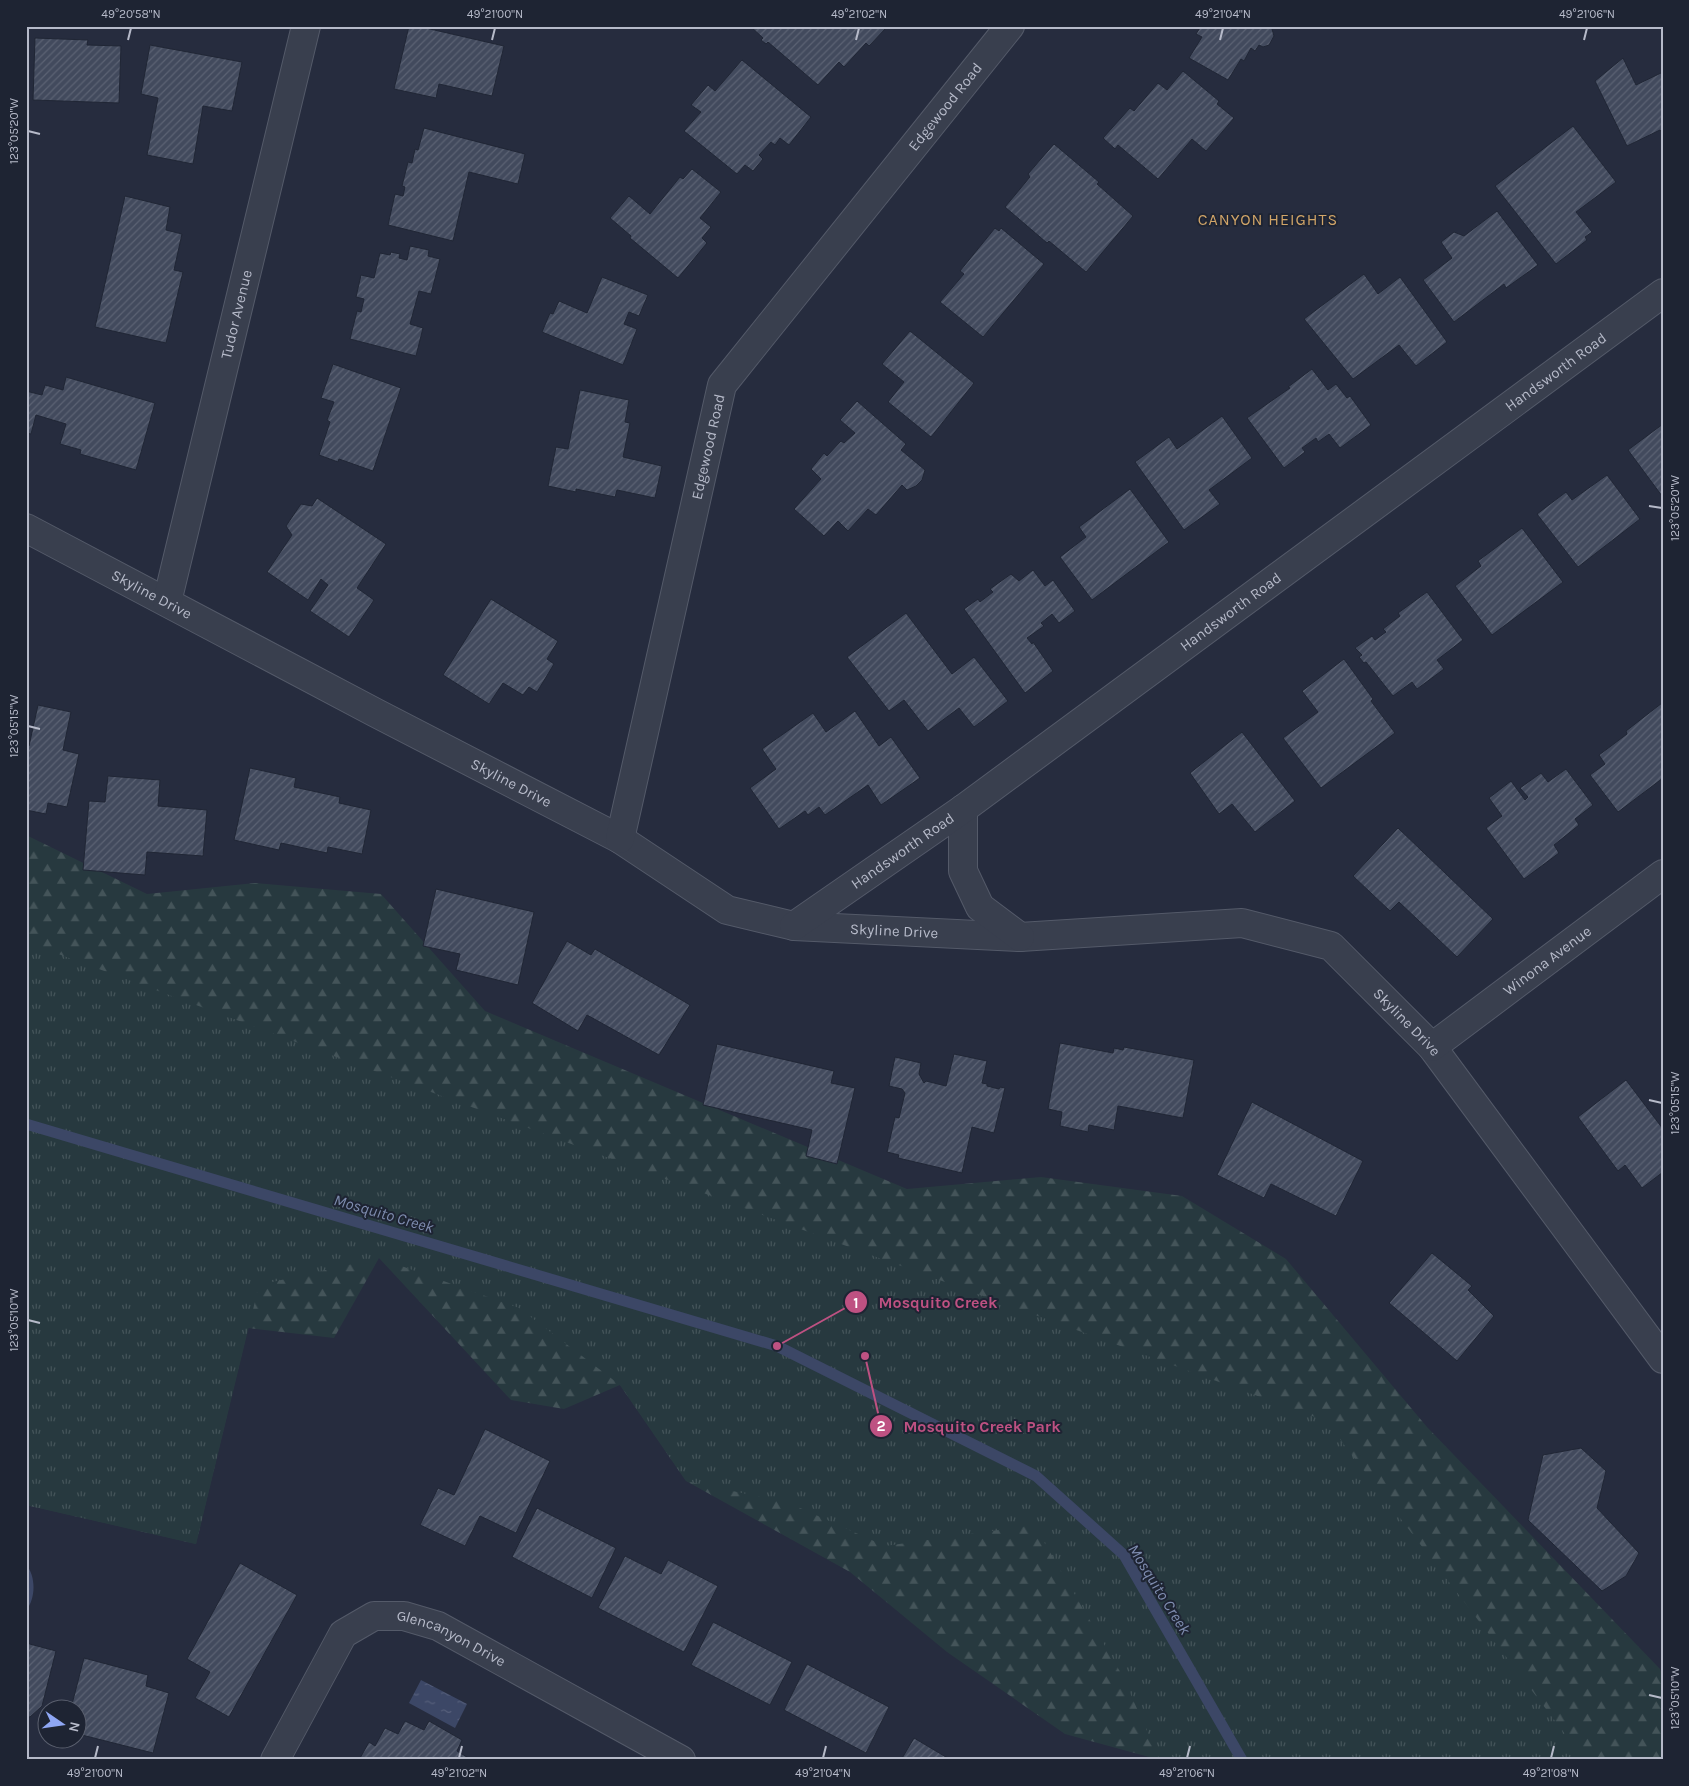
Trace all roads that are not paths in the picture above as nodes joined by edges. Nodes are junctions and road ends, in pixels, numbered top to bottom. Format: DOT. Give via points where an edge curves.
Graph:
graph roads {
  1 [pos="306,26"];
  2 [pos="1010,26"];
  3 [pos="1663,293"];
  4 [pos="26,528"];
  5 [pos="167,602"];
  6 [pos="963,809"];
  7 [pos="620,840"];
  8 [pos="1663,874"];
  9 [pos="794,926"];
  10 [pos="1020,937"];
  11 [pos="1432,1047"];
  12 [pos="1663,1359"];
  13 [pos="275,1760"];
  14 [pos="681,1760"];
  1 -- 5 [label="street, Tudor Avenue"];
  2 -- 7 [label="street, Edgewood Road" via="722,385"];
  3 -- 6 [label="street, Handsworth Road"];
  4 -- 5 [label="street, Skyline Drive"];
  5 -- 7 [label="street, Skyline Drive"];
  6 -- 9 [label="street, Handsworth Road"];
  6 -- 10 [label="street" via="963,871 980,907"];
  7 -- 9 [label="street, Skyline Drive" via="727,910"];
  8 -- 11 [label="street, Winona Avenue"];
  9 -- 10 [label="street, Skyline Drive"];
  10 -- 11 [label="street, Skyline Drive" via="1242,923 1331,946"];
  11 -- 12 [label="street, Skyline Drive"];
  13 -- 14 [label="street, Glencanyon Drive" via="343,1634 374,1616 404,1616 438,1626"];
}
